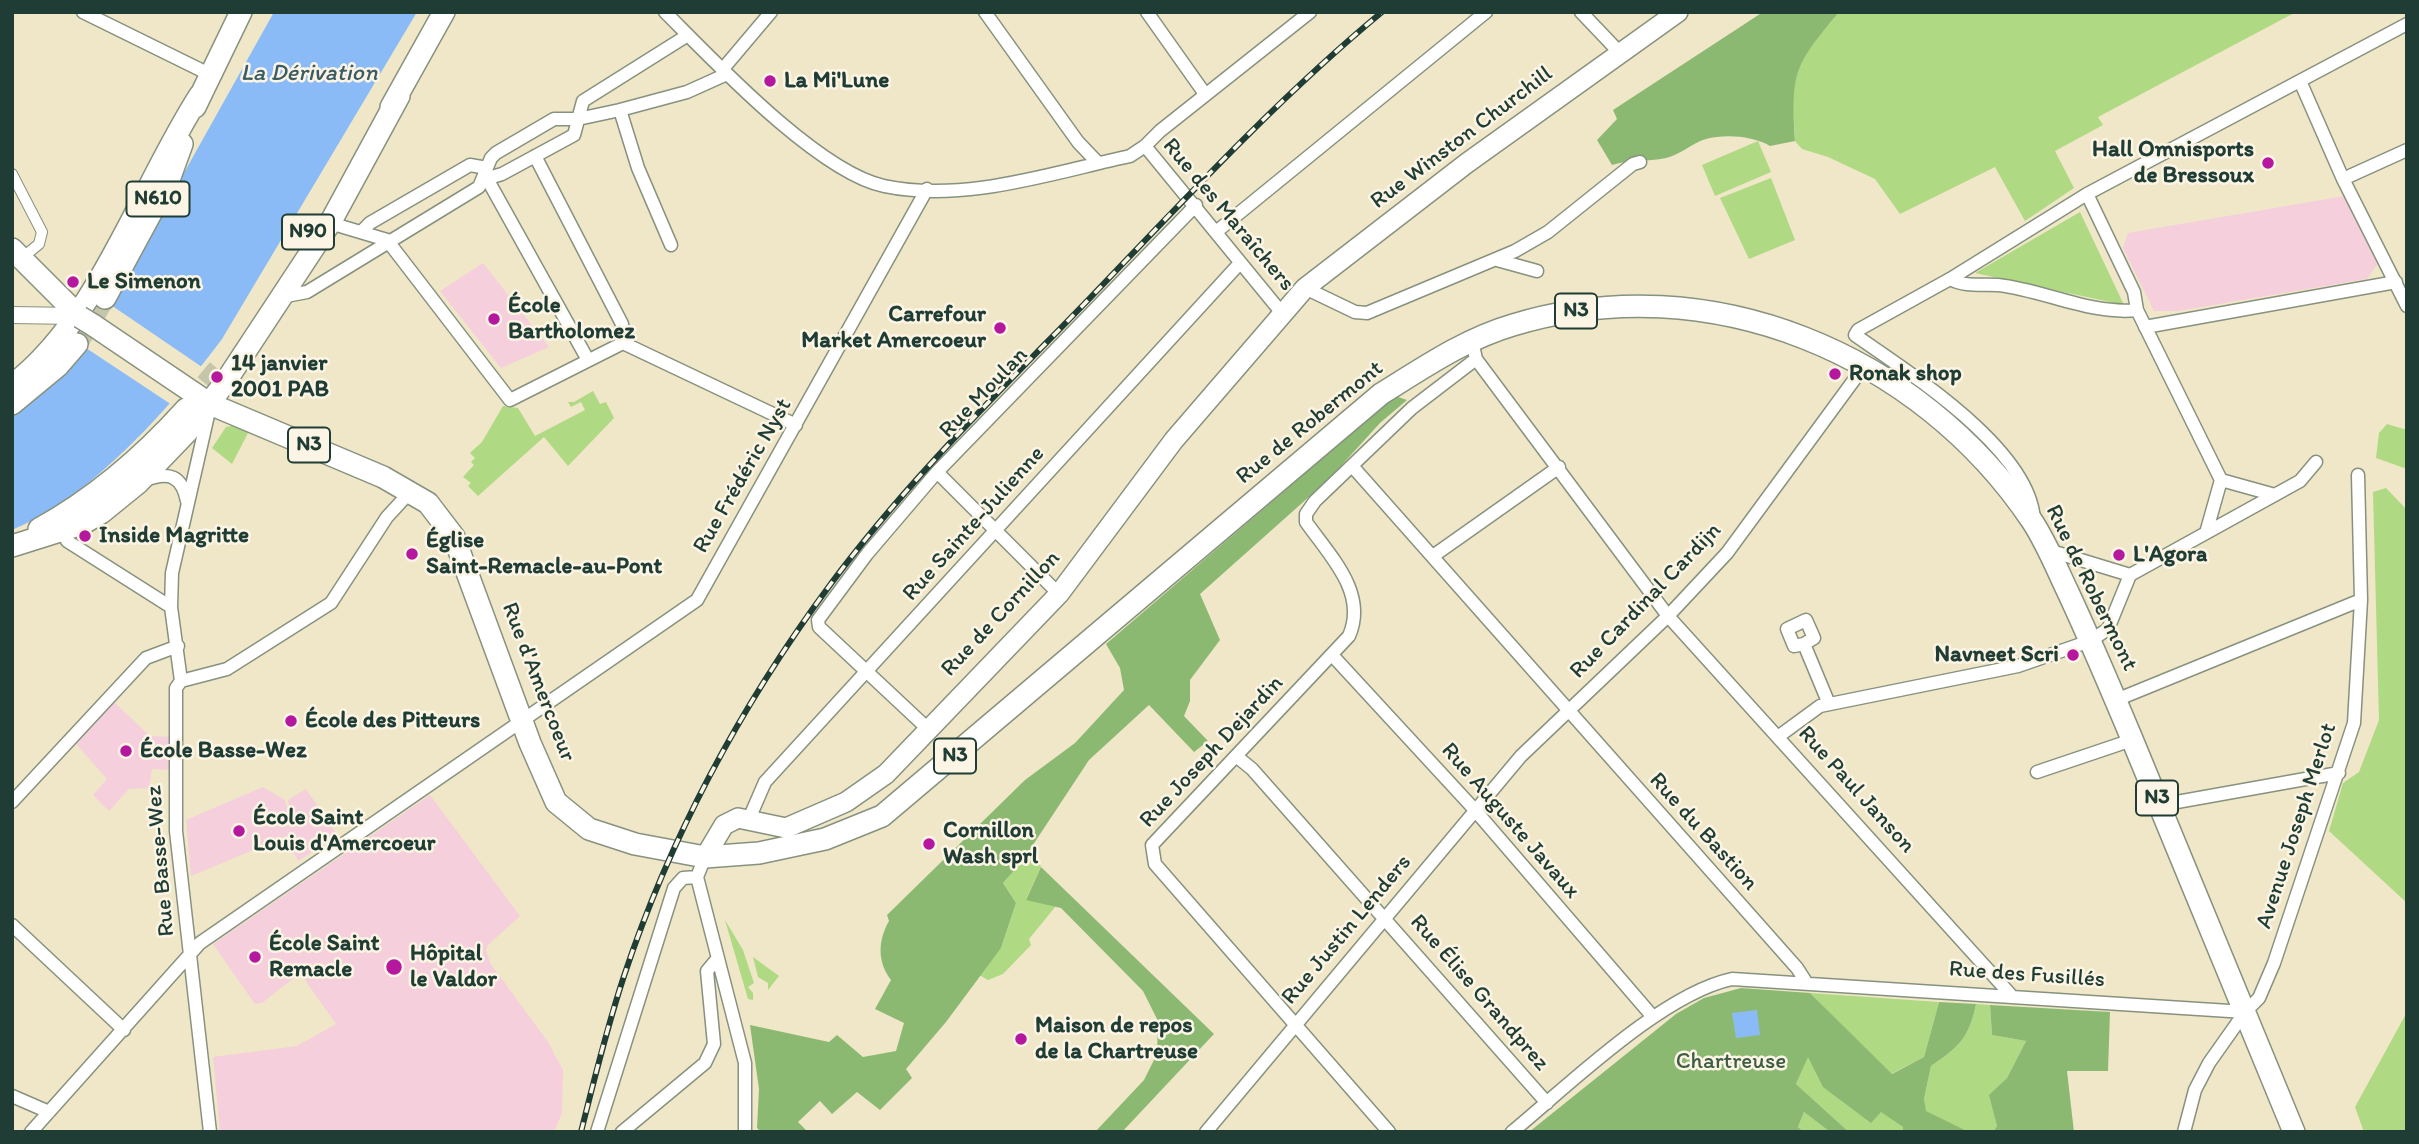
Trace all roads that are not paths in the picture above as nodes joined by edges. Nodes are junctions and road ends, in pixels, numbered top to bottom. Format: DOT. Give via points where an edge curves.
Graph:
graph roads {
  1 [pos="83,12"];
  2 [pos="241,12"];
  3 [pos="444,12"];
  4 [pos="665,12"];
  5 [pos="771,12"];
  6 [pos="985,12"];
  7 [pos="1147,12"];
  8 [pos="1486,12"];
  9 [pos="1581,12"];
  10 [pos="1678,12"];
  11 [pos="1302,15"];
  12 [pos="2407,24"];
  13 [pos="688,35"];
  14 [pos="1620,53"];
  15 [pos="724,72"];
  16 [pos="209,74"];
  17 [pos="2300,81"];
  18 [pos="200,94"];
  19 [pos="1205,94"];
  20 [pos="398,96"];
  21 [pos="620,110"];
  22 [pos="578,118"];
  23 [pos="1145,146"];
  24 [pos="2407,150"];
  25 [pos="536,156"];
  26 [pos="1640,162"];
  27 [pos="1098,163"];
  28 [pos="12,174"];
  29 [pos="485,174"];
  30 [pos="2343,180"];
  31 [pos="928,189"];
  32 [pos="2087,194"];
  33 [pos="1196,205"];
  34 [pos="330,223"];
  35 [pos="361,232"];
  36 [pos="1216,232"];
  37 [pos="387,240"];
  38 [pos="671,245"];
  39 [pos="17,253"];
  40 [pos="1497,260"];
  41 [pos="1240,263"];
  42 [pos="1536,271"];
  43 [pos="1950,279"];
  44 [pos="2396,282"];
  45 [pos="1305,288"];
  46 [pos="281,297"];
  47 [pos="105,298"];
  48 [pos="2407,306"];
  49 [pos="2137,310"];
  50 [pos="1281,312"];
  51 [pos="12,315"];
  52 [pos="87,321"];
  53 [pos="2145,327"];
  54 [pos="623,343"];
  55 [pos="77,344"];
  56 [pos="1474,350"];
  57 [pos="588,360"];
  58 [pos="1865,365"];
  59 [pos="218,369"];
  60 [pos="14,379"];
  61 [pos="187,399"];
  62 [pos="12,404"];
  63 [pos="210,404"];
  64 [pos="796,425"];
  65 [pos="2316,461"];
  66 [pos="1353,467"];
  67 [pos="1559,467"];
  68 [pos="937,472"];
  69 [pos="2358,475"];
  70 [pos="2221,480"];
  71 [pos="138,483"];
  72 [pos="411,491"];
  73 [pos="2275,495"];
  74 [pos="188,505"];
  75 [pos="2034,523"];
  76 [pos="65,530"];
  77 [pos="997,530"];
  78 [pos="2206,533"];
  79 [pos="12,545"];
  80 [pos="2048,550"];
  81 [pos="1433,556"];
  82 [pos="2130,575"];
  83 [pos="1059,594"];
  84 [pos="2361,600"];
  85 [pos="172,607"];
  86 [pos="1668,616"];
  87 [pos="2090,641"];
  88 [pos="1804,644"];
  89 [pos="178,646"];
  90 [pos="1332,655"];
  91 [pos="866,672"];
  92 [pos="181,681"];
  93 [pos="2116,700"];
  94 [pos="1829,704"];
  95 [pos="1567,711"];
  96 [pos="522,719"];
  97 [pos="928,729"];
  98 [pos="1779,736"];
  99 [pos="2132,740"];
  100 [pos="1237,756"];
  101 [pos="1521,756"];
  102 [pos="2037,772"];
  103 [pos="2339,773"];
  104 [pos="12,803"];
  105 [pos="2160,805"];
  106 [pos="1474,809"];
  107 [pos="749,820"];
  108 [pos="701,867"];
  109 [pos="1386,919"];
  110 [pos="12,925"];
  111 [pos="190,953"];
  112 [pos="717,959"];
  113 [pos="1806,982"];
  114 [pos="2010,995"];
  115 [pos="2245,1012"];
  116 [pos="1653,1017"];
  117 [pos="1294,1024"];
  118 [pos="124,1030"];
  119 [pos="12,1096"];
  120 [pos="1547,1103"];
  121 [pos="49,1112"];
  122 [pos="1212,1130"];
  123 [pos="31,1132"];
  124 [pos="209,1132"];
  125 [pos="597,1132"];
  126 [pos="622,1132"];
  127 [pos="746,1132"];
  128 [pos="1389,1132"];
  129 [pos="1512,1132"];
  130 [pos="2184,1132"];
  131 [pos="2294,1132"];
  1 -- 16 [label="street"];
  2 -- 16 [label="main road, N610"];
  3 -- 20 [label="main road, N90"];
  4 -- 13 [label="street, Rue des Maraîchers"];
  5 -- 15 [label="street"];
  6 -- 27 [label="street"];
  7 -- 19 [label="street"];
  8 -- 36 [label="street"];
  9 -- 14 [label="street"];
  10 -- 14 [label="main road, Rue Winston Churchill"];
  11 -- 19 [label="street"];
  12 -- 17 [label="street"];
  13 -- 15 [label="street, Rue des Maraîchers"];
  13 -- 22 [label="street" via="583,101"];
  14 -- 45 [label="main road, Rue Winston Churchill" via="1466,163"];
  15 -- 21 [label="street" via="687,92"];
  15 -- 31 [label="street, Rue des Maraîchers" via="841,166 880,185"];
  16 -- 18 [label="main road, N610"];
  17 -- 30 [label="street"];
  17 -- 32 [label="street"];
  18 -- 47 [label="main road, N610" via="169,180"];
  18 -- 52 [label="main road, N610" via="179,127"];
  19 -- 23 [label="street"];
  20 -- 34 [label="main road"];
  20 -- 59 [label="main road, N90"];
  21 -- 22 [label="street"];
  21 -- 38 [label="street" via="638,168"];
  22 -- 25 [label="street" via="575,135"];
  22 -- 29 [label="street" via="554,119 496,153"];
  23 -- 27 [label="street, Rue des Maraîchers" via="1130,156"];
  23 -- 33 [label="street, Rue des Maraîchers"];
  24 -- 30 [label="street"];
  25 -- 29 [label="street" via="502,174"];
  25 -- 54 [label="street" via="622,324"];
  26 -- 40 [label="street" via="1548,232"];
  27 -- 31 [label="street, Rue des Maraîchers" via="970,189"];
  28 -- 39 [label="street" via="42,232 38,244"];
  29 -- 35 [label="street" via="470,165"];
  29 -- 37 [label="street" via="479,187"];
  29 -- 57 [label="street"];
  30 -- 44 [label="street"];
  31 -- 64 [label="street, Rue Frédéric Nyst"];
  32 -- 43 [label="street"];
  32 -- 49 [label="street" via="2134,292"];
  33 -- 36 [label="street, Rue des Maraîchers"];
  33 -- 68 [label="street, Rue Moulan"];
  34 -- 35 [label="street"];
  34 -- 46 [label="main road"];
  35 -- 37 [label="street"];
  36 -- 41 [label="street, Rue des Maraîchers"];
  37 -- 46 [label="street" via="307,292"];
  37 -- 57 [label="street" via="510,400"];
  39 -- 52 [label="main road, N3"];
  40 -- 42 [label="street"];
  40 -- 45 [label="street" via="1367,313 1355,312"];
  41 -- 50 [label="street, Rue des Maraîchers"];
  41 -- 77 [label="street, Rue Sainte-Julienne"];
  43 -- 49 [label="street" via="1960,285 1997,285 2114,311"];
  43 -- 75 [label="street" via="1855,335 1945,398 1979,431 2021,479 2034,504"];
  44 -- 48 [label="street"];
  44 -- 53 [label="street"];
  45 -- 50 [label="main road, Rue Winston Churchill"];
  46 -- 63 [label="main road"];
  49 -- 53 [label="street"];
  50 -- 83 [label="main road, Rue de Cornillon" via="1174,440"];
  51 -- 52 [label="street"];
  52 -- 60 [label="main road, N610"];
  52 -- 61 [label="main road, N3"];
  53 -- 70 [label="street"];
  54 -- 57 [label="street"];
  54 -- 64 [label="street"];
  55 -- 62 [label="main road"];
  56 -- 58 [label="main road, Rue de Robermont / N3" via="1512,325 1562,313 1661,307 1732,316 1788,331"];
  56 -- 66 [label="street"];
  56 -- 67 [label="street, Rue Paul Janson"];
  56 -- 108 [label="main road, Rue de Robermont / N3" via="1381,394 882,816 825,839"];
  58 -- 75 [label="main road, Rue de Robermont / N3" via="1925,403 1960,434"];
  58 -- 86 [label="street, Rue Cardinal Cardijn" via="1727,554"];
  61 -- 63 [label="main road, N3"];
  61 -- 79 [label="main road" via="143,454 106,486"];
  63 -- 71 [label="main road"];
  63 -- 72 [label="main road, Rue d'Amercoeur / N3"];
  63 -- 74 [label="street, Rue Basse-Wez"];
  64 -- 96 [label="street, Rue Frédéric Nyst" via="697,600"];
  65 -- 73 [label="street" via="2300,481"];
  66 -- 81 [label="street, Rue du Bastion"];
  66 -- 90 [label="street, Rue Joseph Dejardin" via="1315,500 1306,514 1306,522 1344,576 1355,601 1353,627"];
  67 -- 81 [label="street"];
  67 -- 86 [label="street, Rue Paul Janson"];
  68 -- 77 [label="street"];
  68 -- 91 [label="street, Rue Moulan" via="867,554 817,623"];
  69 -- 84 [label="street, Avenue Joseph Merlot"];
  70 -- 73 [label="street"];
  70 -- 78 [label="street"];
  71 -- 74 [label="street" via="163,475 176,477 183,484"];
  71 -- 76 [label="main road" via="101,513"];
  72 -- 92 [label="street" via="387,517 331,603 227,668"];
  72 -- 96 [label="main road, Rue d'Amercoeur / N3" via="428,503 454,537"];
  73 -- 78 [label="street"];
  74 -- 85 [label="street, Rue Basse-Wez" via="172,573"];
  75 -- 80 [label="main road, Rue de Robermont / N3"];
  76 -- 79 [label="main road"];
  76 -- 85 [label="street" via="67,541"];
  77 -- 83 [label="street"];
  77 -- 91 [label="street, Rue Sainte-Julienne"];
  78 -- 82 [label="street"];
  80 -- 82 [label="street"];
  80 -- 87 [label="main road, Rue de Robermont / N3"];
  81 -- 95 [label="street, Rue du Bastion"];
  82 -- 87 [label="street" via="2108,629"];
  83 -- 97 [label="main road, Rue de Cornillon"];
  84 -- 93 [label="street"];
  84 -- 103 [label="street, Avenue Joseph Merlot" via="2354,723"];
  85 -- 89 [label="street, Rue Basse-Wez"];
  86 -- 95 [label="street, Rue Cardinal Cardijn"];
  86 -- 98 [label="street, Rue Paul Janson"];
  87 -- 93 [label="main road, Rue de Robermont / N3"];
  87 -- 94 [label="street" via="2018,666"];
  88 -- 94 [label="street"];
  89 -- 92 [label="street, Rue Basse-Wez"];
  89 -- 104 [label="street" via="146,658"];
  90 -- 100 [label="street, Rue Joseph Dejardin"];
  90 -- 106 [label="street, Rue Auguste Javaux"];
  91 -- 97 [label="street"];
  91 -- 107 [label="street, Rue Sainte-Julienne" via="765,782"];
  92 -- 111 [label="street, Rue Basse-Wez" via="176,688 176,831"];
  93 -- 99 [label="main road, Rue de Robermont / N3"];
  94 -- 98 [label="street"];
  95 -- 101 [label="street, Rue Cardinal Cardijn"];
  95 -- 113 [label="street, Rue du Bastion"];
  96 -- 108 [label="main road, Rue d'Amercoeur / N3" via="556,802 613,838 686,856"];
  96 -- 111 [label="street, Rue Frédéric Nyst"];
  97 -- 107 [label="main road, Rue de Cornillon" via="886,774 846,802 786,828"];
  98 -- 114 [label="street, Rue Paul Janson"];
  99 -- 102 [label="street"];
  99 -- 105 [label="main road, Rue de Robermont / N3"];
  100 -- 109 [label="street, Rue Élise Grandprez"];
  100 -- 117 [label="street, Rue Joseph Dejardin" via="1158,837 1152,845 1154,860"];
  101 -- 106 [label="street, Rue Justin Lenders"];
  103 -- 105 [label="street"];
  103 -- 115 [label="street, Avenue Joseph Merlot" via="2274,963 2259,998"];
  105 -- 115 [label="main road, Rue de Robermont / N3"];
  106 -- 109 [label="street, Rue Justin Lenders"];
  106 -- 116 [label="street, Rue Auguste Javaux"];
  107 -- 108 [label="main road" via="738,818 724,825"];
  108 -- 112 [label="street"];
  108 -- 125 [label="street" via="674,888"];
  109 -- 117 [label="street, Rue Justin Lenders"];
  109 -- 120 [label="street, Rue Élise Grandprez"];
  110 -- 118 [label="street"];
  111 -- 118 [label="street, Rue Frédéric Nyst"];
  111 -- 124 [label="street, Rue Basse-Wez"];
  112 -- 126 [label="street" via="707,971 713,1044 705,1063"];
  112 -- 127 [label="street" via="746,1063"];
  113 -- 114 [label="street, Rue des Fusillés"];
  113 -- 116 [label="street, Rue des Fusillés" via="1732,979 1710,984"];
  114 -- 115 [label="street, Rue des Fusillés"];
  115 -- 130 [label="street, Avenue Joseph Merlot" via="2195,1090"];
  115 -- 131 [label="main road, N3"];
  116 -- 120 [label="street, Rue des Fusillés"];
  117 -- 122 [label="street, Rue Justin Lenders"];
  117 -- 128 [label="street, Rue Joseph Dejardin"];
  118 -- 121 [label="street, Rue Frédéric Nyst"];
  119 -- 121 [label="street"];
  120 -- 129 [label="street, Rue des Fusillés"];
  121 -- 123 [label="street, Rue Frédéric Nyst"];
}
